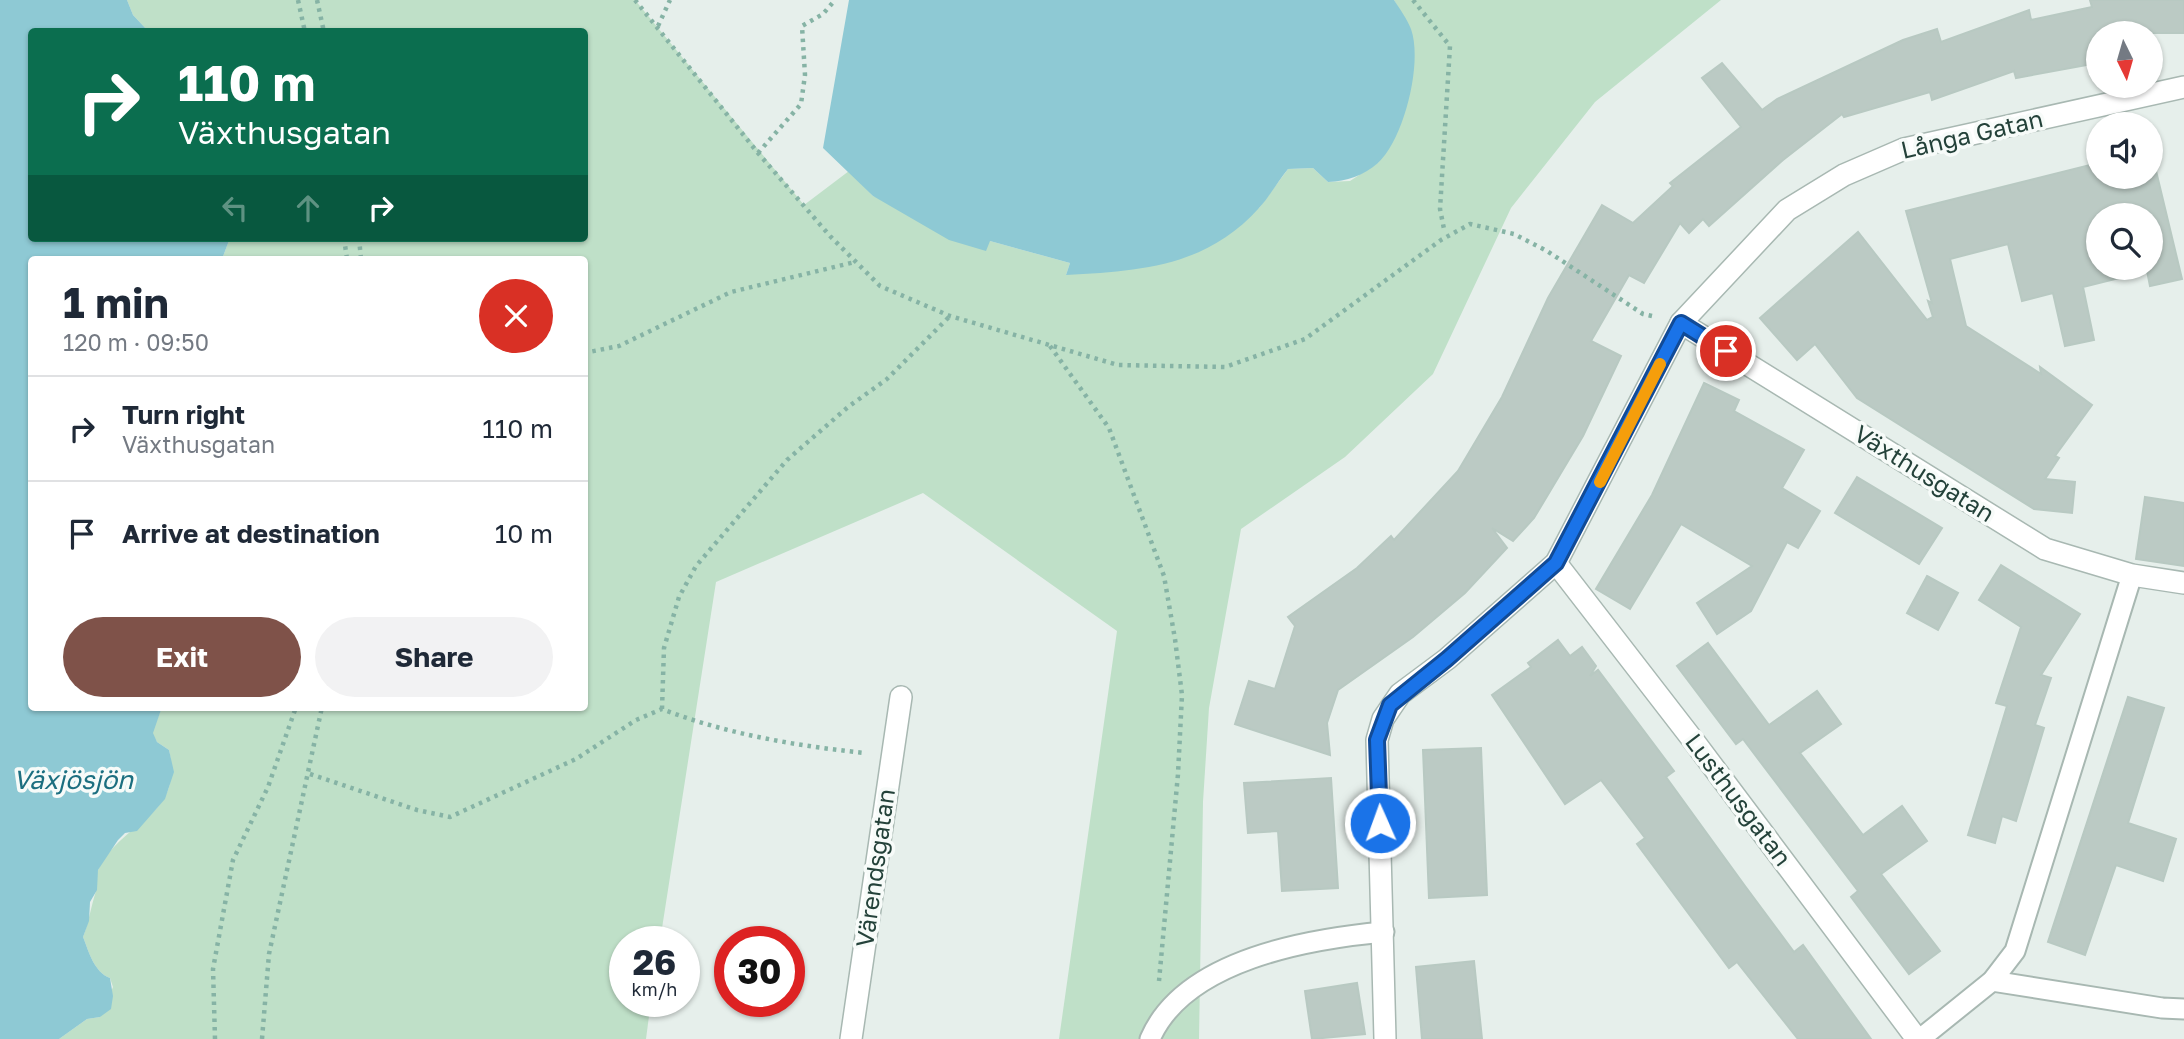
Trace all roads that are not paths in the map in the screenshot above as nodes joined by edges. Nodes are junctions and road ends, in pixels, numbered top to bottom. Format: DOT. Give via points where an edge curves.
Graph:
graph roads {
  1 [pos="2184,87"];
  2 [pos="1681,323"];
  3 [pos="1556,563"];
  4 [pos="2132,575"];
  5 [pos="2184,583"];
  6 [pos="901,697"];
  7 [pos="1384,932"];
  8 [pos="1992,981"];
  9 [pos="2184,1009"];
  10 [pos="1152,1034"];
  11 [pos="851,1039"];
  12 [pos="1385,1039"];
  13 [pos="1918,1039"];
  1 -- 2 [label="street, Långa Gatan" via="1904,149 1844,175 1787,210"];
  2 -- 3 [label="street, Långa Gatan"];
  2 -- 4 [label="street, Växthusgatan" via="2045,549"];
  3 -- 7 [label="street, Långa Gatan" via="1400,694 1382,719 1377,740"];
  3 -- 13 [label="street, Lusthusgatan"];
  4 -- 5 [label="street, Växthusgatan"];
  4 -- 8 [label="lane" via="2015,951"];
  6 -- 11 [label="street, Värendsgatan"];
  7 -- 10 [label="lane" via="1314,942 1232,966 1195,985"];
  7 -- 12 [label="street, Långa Gatan"];
  8 -- 9 [label="lane"];
  8 -- 13 [label="lane"];
}
